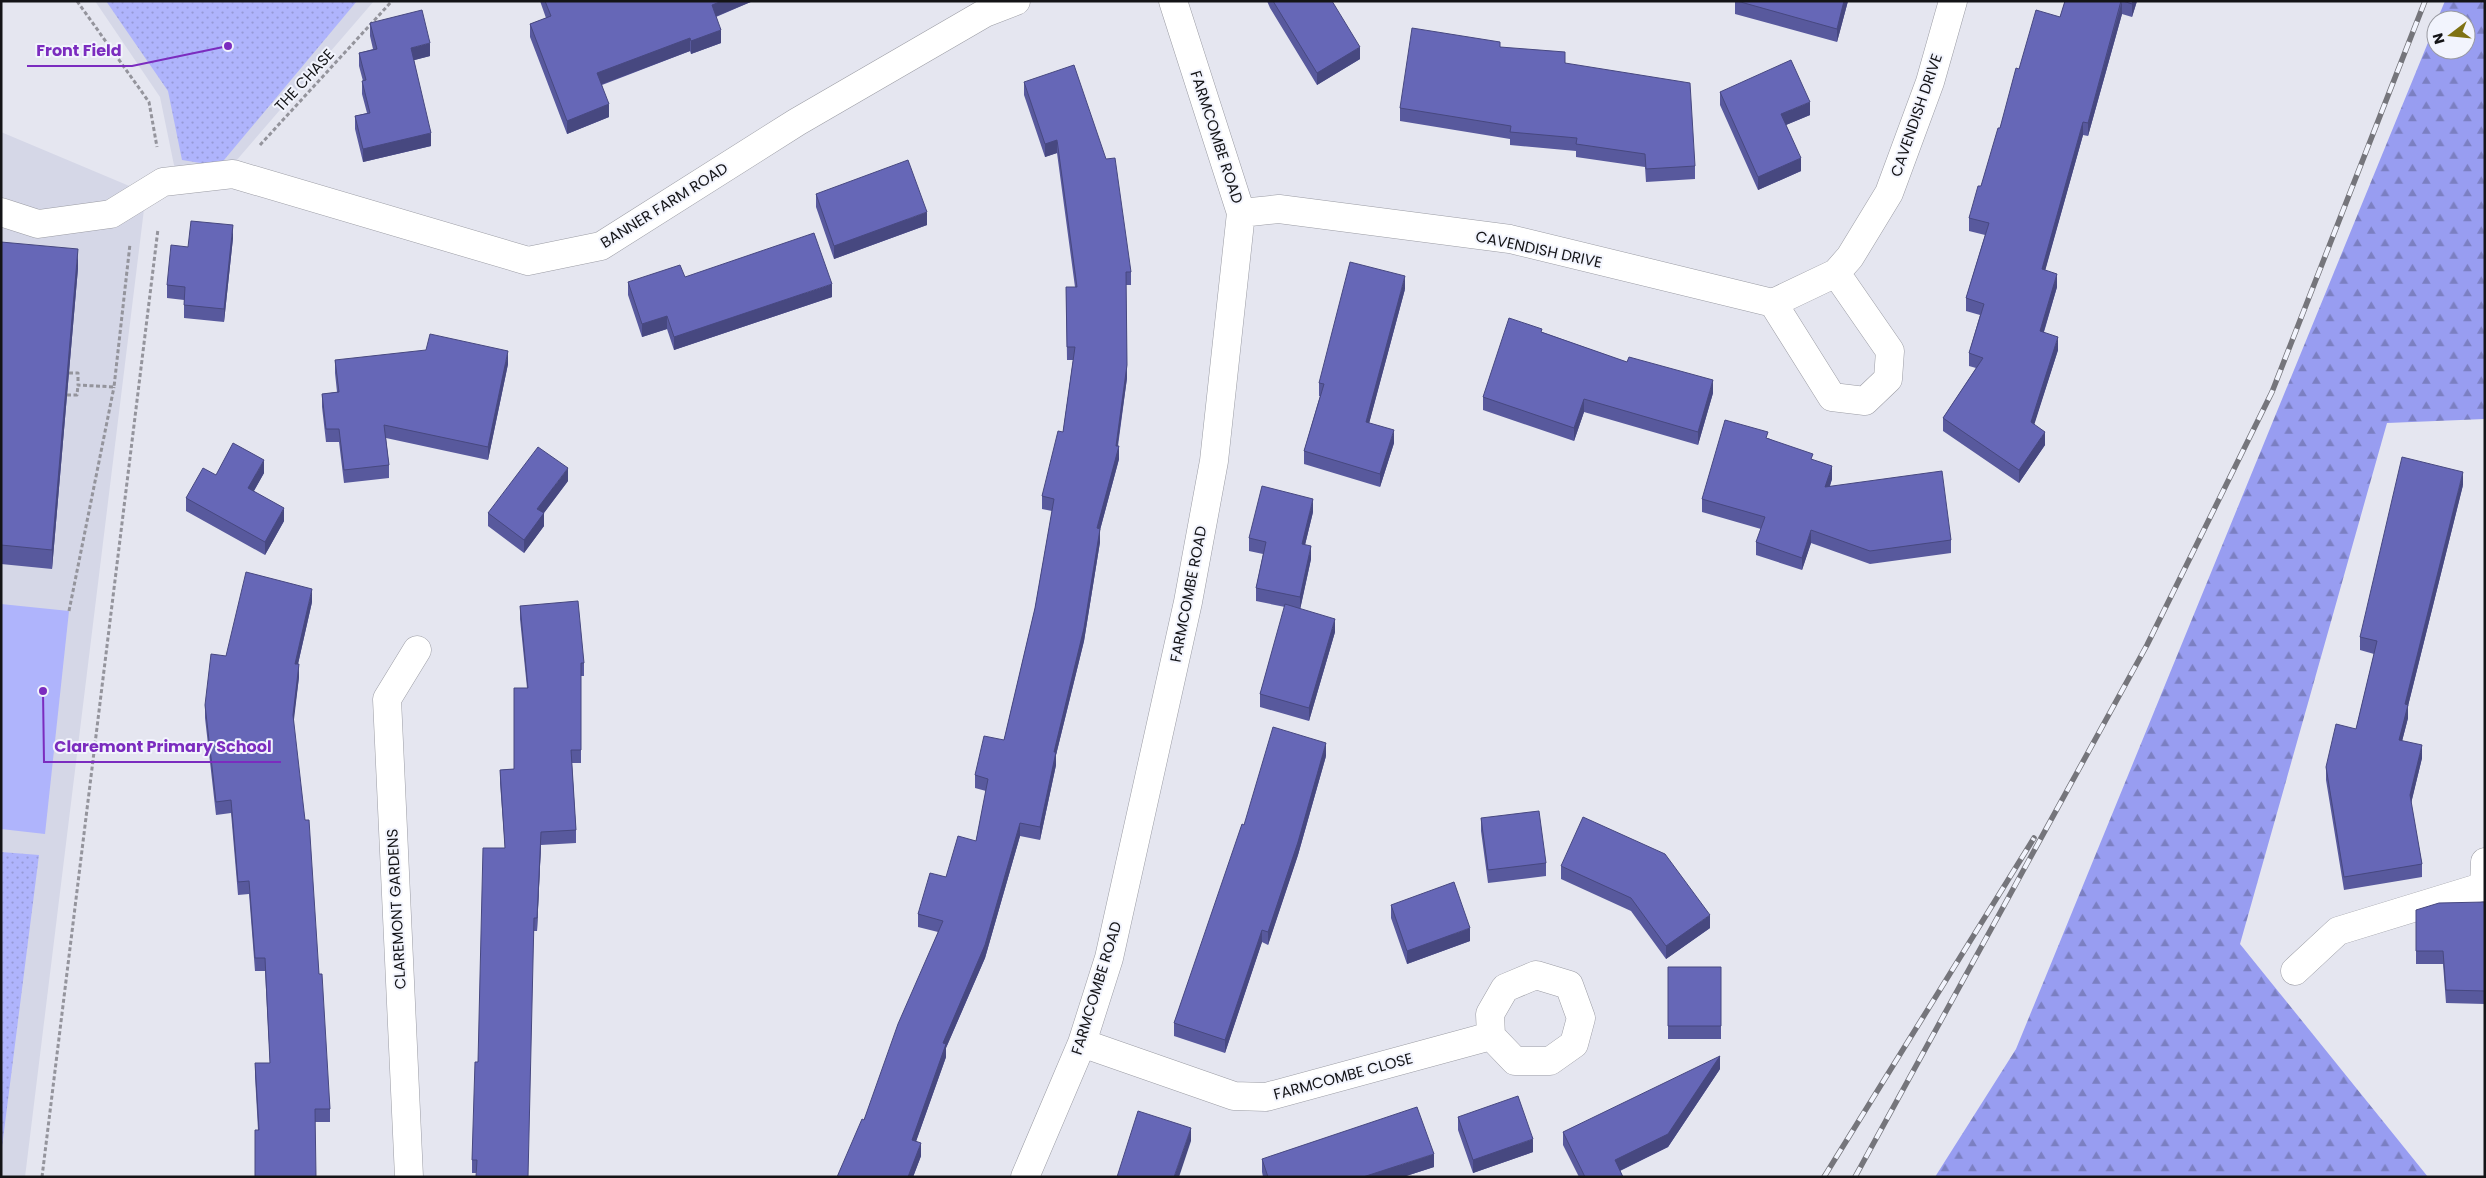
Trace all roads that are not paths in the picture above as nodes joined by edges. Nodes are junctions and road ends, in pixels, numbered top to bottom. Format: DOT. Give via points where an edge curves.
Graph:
graph roads {
  1 [pos="1016,1"];
  2 [pos="1173,1"];
  3 [pos="1953,1"];
  4 [pos="1,212"];
  5 [pos="1241,213"];
  6 [pos="1836,273"];
  7 [pos="1773,303"];
  8 [pos="417,650"];
  9 [pos="2485,862"];
  10 [pos="2484,886"];
  11 [pos="2295,971"];
  12 [pos="1491,1036"];
  13 [pos="1082,1043"];
  14 [pos="408,1177"];
  15 [pos="1025,1177"];
  1 -- 4 [label="street, BANNER FARM ROAD" via="985,13 797,122 601,246 528,261 233,174 163,182 111,214 38,224"];
  2 -- 5 [label="street, FARMCOMBE ROAD"];
  3 -- 6 [label="street, CAVENDISH DRIVE" via="1930,82 1889,193 1850,257"];
  5 -- 7 [label="street, CAVENDISH DRIVE" via="1278,209 1510,239"];
  5 -- 13 [label="street, FARMCOMBE ROAD" via="1214,461 1188,602 1109,958"];
  6 -- 7 [label="street, CAVENDISH DRIVE"];
  6 -- 7 [label="street" via="1890,351 1888,379 1865,401 1832,397"];
  8 -- 14 [label="street, CLAREMONT GARDENS" via="387,698"];
  9 -- 10 [label="street"];
  10 -- 11 [label="street" via="2338,931"];
  12 -- 13 [label="street, FARMCOMBE CLOSE" via="1266,1097 1234,1096"];
  13 -- 15 [label="street, FARMCOMBE ROAD"];
}
